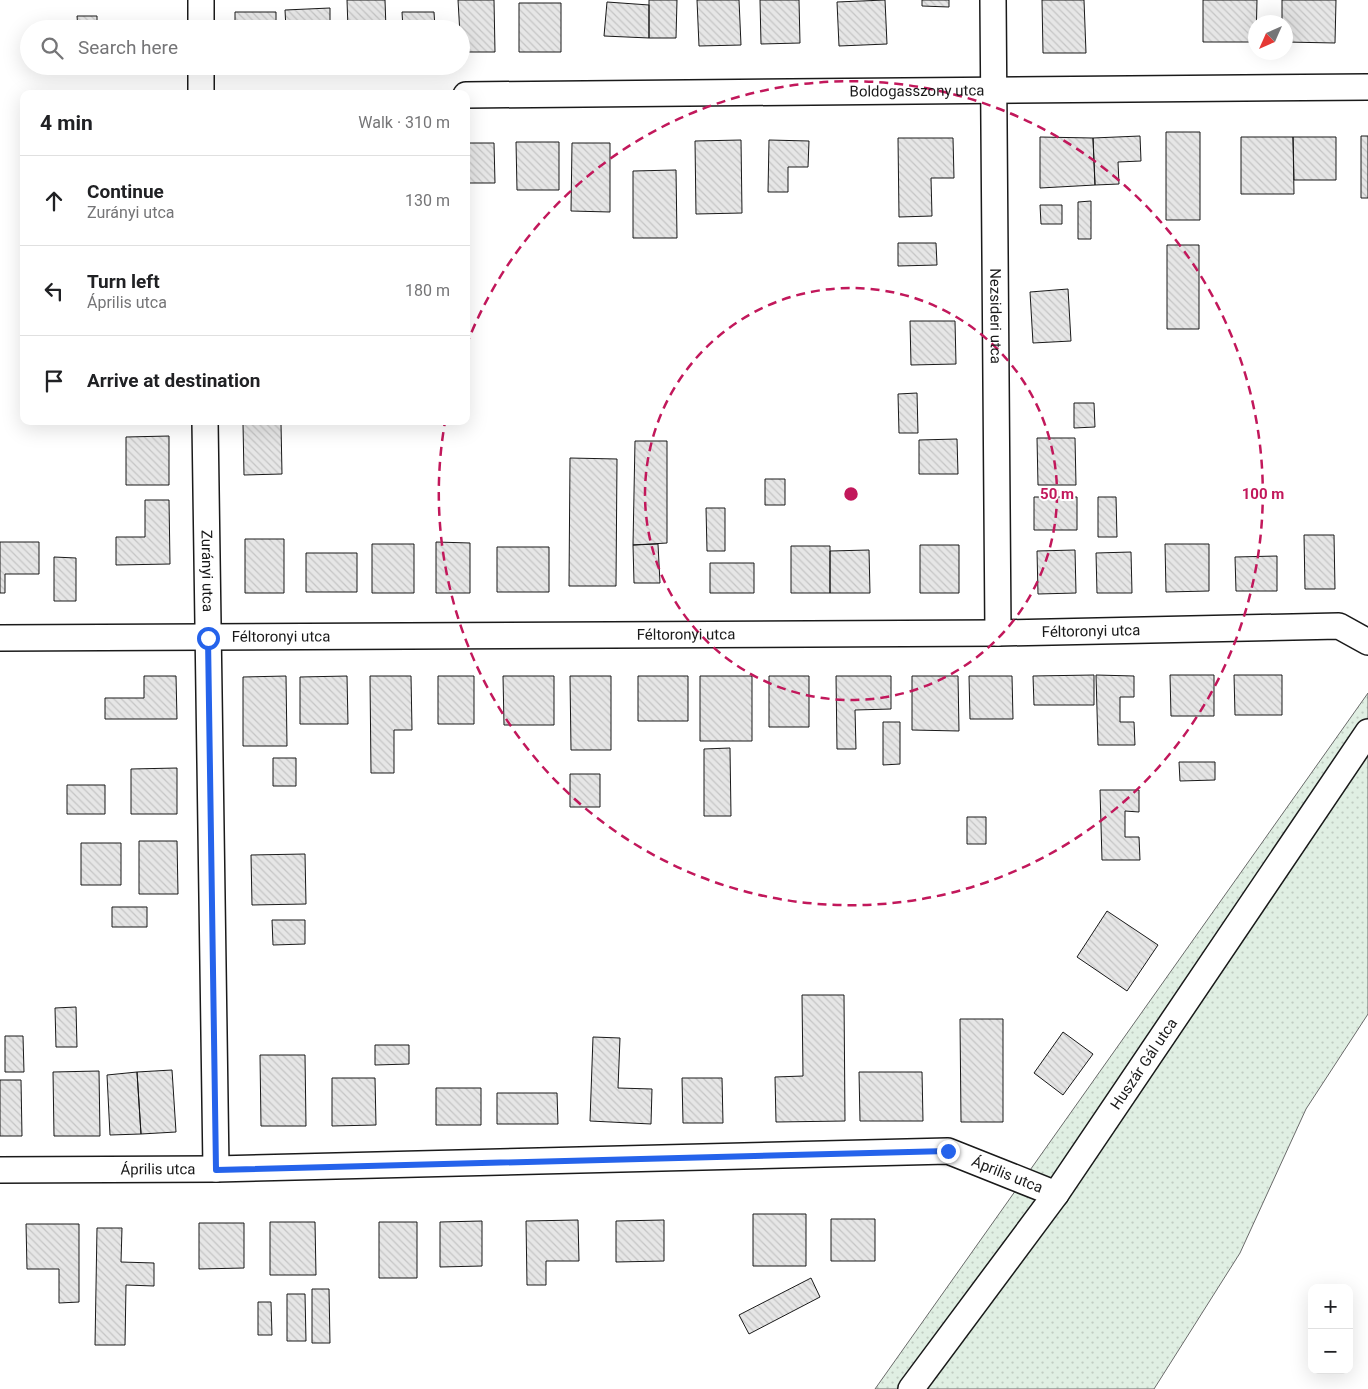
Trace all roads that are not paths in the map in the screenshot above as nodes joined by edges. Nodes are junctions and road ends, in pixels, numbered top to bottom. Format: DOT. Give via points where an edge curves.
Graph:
graph roads {
  1 [pos="201,0"];
  2 [pos="993,0"];
  3 [pos="201,20"];
  4 [pos="201,75"];
  5 [pos="1368,87"];
  6 [pos="201,90"];
  7 [pos="994,92"];
  8 [pos="470,95"];
  9 [pos="205,425"];
  10 [pos="998,632"];
  11 [pos="0,638"];
  12 [pos="208,638"];
  13 [pos="1368,642"];
  14 [pos="1368,732"];
  15 [pos="0,1170"];
  16 [pos="216,1170"];
  17 [pos="1056,1194"];
  18 [pos="911,1389"];
  1 -- 3 [label="street"];
  2 -- 7 [label="street, Nezsideri utca"];
  4 -- 6 [label="street"];
  5 -- 7 [label="street, Boldogasszony utca"];
  7 -- 8 [label="street, Boldogasszony utca"];
  7 -- 10 [label="street, Nezsideri utca"];
  9 -- 12 [label="street, Zurányi utca"];
  10 -- 12 [label="street, Féltoronyi utca"];
  10 -- 13 [label="street, Féltoronyi utca" via="1340,626"];
  11 -- 12 [label="street, Féltoronyi utca"];
  12 -- 16 [label="street, Zurányi utca"];
  14 -- 17 [label="street, Huszár Gál utca"];
  15 -- 16 [label="street, Április utca"];
  16 -- 17 [label="street, Április utca" via="948,1151"];
  17 -- 18 [label="street, Huszár Gál utca"];
}
